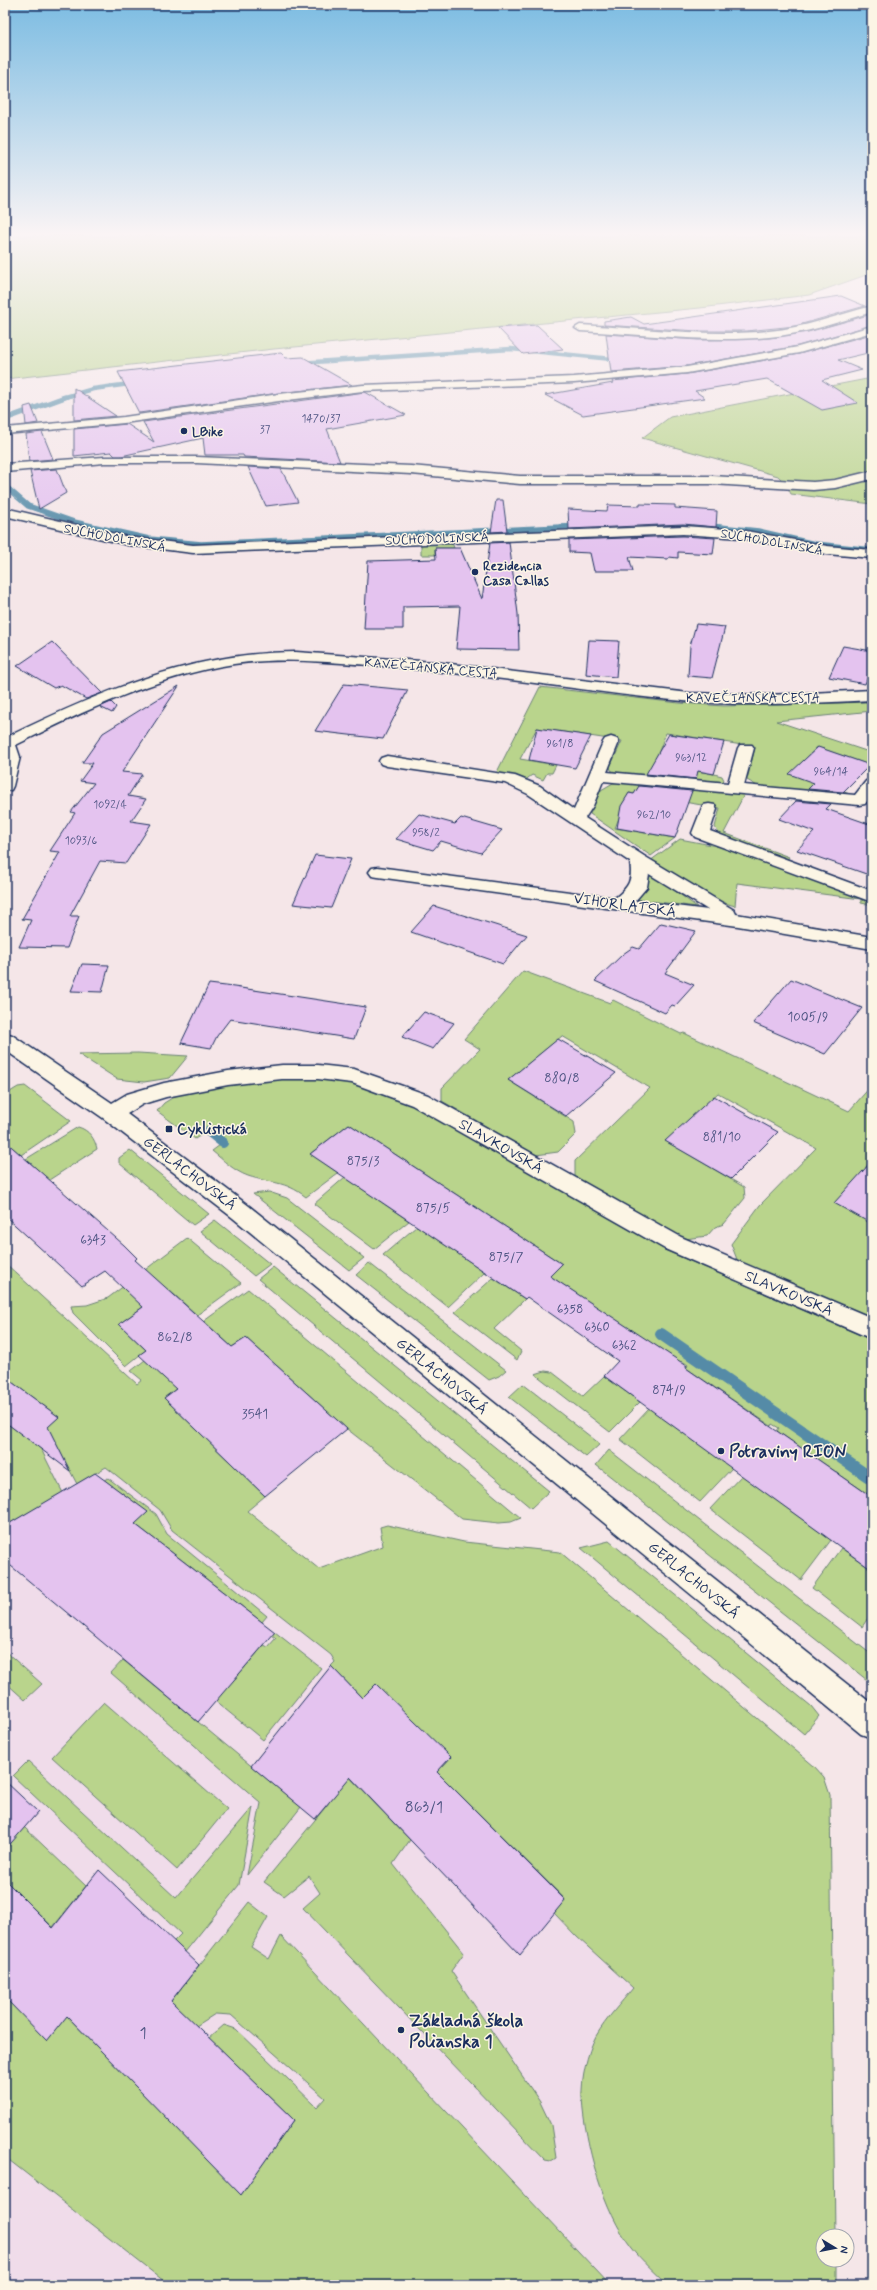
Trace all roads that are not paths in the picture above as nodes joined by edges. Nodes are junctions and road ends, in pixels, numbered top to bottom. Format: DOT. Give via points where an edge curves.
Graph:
graph roads {
  1 [pos="827,343"];
  2 [pos="5,431"];
  3 [pos="5,468"];
  4 [pos="872,475"];
  5 [pos="5,512"];
  6 [pos="872,554"];
  7 [pos="872,695"];
  8 [pos="611,742"];
  9 [pos="6,744"];
  10 [pos="746,748"];
  11 [pos="388,761"];
  12 [pos="597,776"];
  13 [pos="872,785"];
  14 [pos="5,786"];
  15 [pos="735,789"];
  16 [pos="709,809"];
  17 [pos="576,819"];
  18 [pos="638,860"];
  19 [pos="378,872"];
  20 [pos="872,897"];
  21 [pos="618,905"];
  22 [pos="738,920"];
  23 [pos="872,942"];
  24 [pos="5,1040"];
  25 [pos="111,1113"];
  26 [pos="872,1329"];
  27 [pos="872,1723"];
  1 -- 2 [label="street" via="757,360 671,372 575,380 355,389 110,422"];
  3 -- 4 [label="street" via="104,460 182,460 411,470 527,481 691,480 813,486 835,484"];
  5 -- 6 [label="street, SUCHODOLINSKÁ" via="128,541 193,549 601,531 683,530 742,534 827,550"];
  7 -- 9 [label="street, KAVEČIANSKA CESTA" via="717,699 666,696 511,674 401,663 327,658 264,658 208,664 151,680 89,703"];
  8 -- 12 [label="street"];
  9 -- 14 [label="street" via="12,757"];
  10 -- 15 [label="street"];
  11 -- 17 [label="street" via="509,779 534,790"];
  12 -- 15 [label="street"];
  12 -- 17 [label="street" via="585,806"];
  13 -- 15 [label="street" via="859,800"];
  16 -- 20 [label="street" via="701,833"];
  17 -- 18 [label="street"];
  18 -- 21 [label="street" via="642,877 638,888"];
  18 -- 22 [label="street" via="702,901"];
  19 -- 21 [label="street, VIHORLATSKÁ"];
  21 -- 22 [label="street, VIHORLATSKÁ"];
  22 -- 23 [label="street, VIHORLATSKÁ"];
  24 -- 25 [label="street, GERLACHOVSKÁ"];
  25 -- 26 [label="street, SLAVKOVSKÁ" via="135,1099 164,1090 228,1078 282,1072 354,1076 420,1100 673,1243"];
  25 -- 27 [label="street, GERLACHOVSKÁ" via="241,1212"];
}
